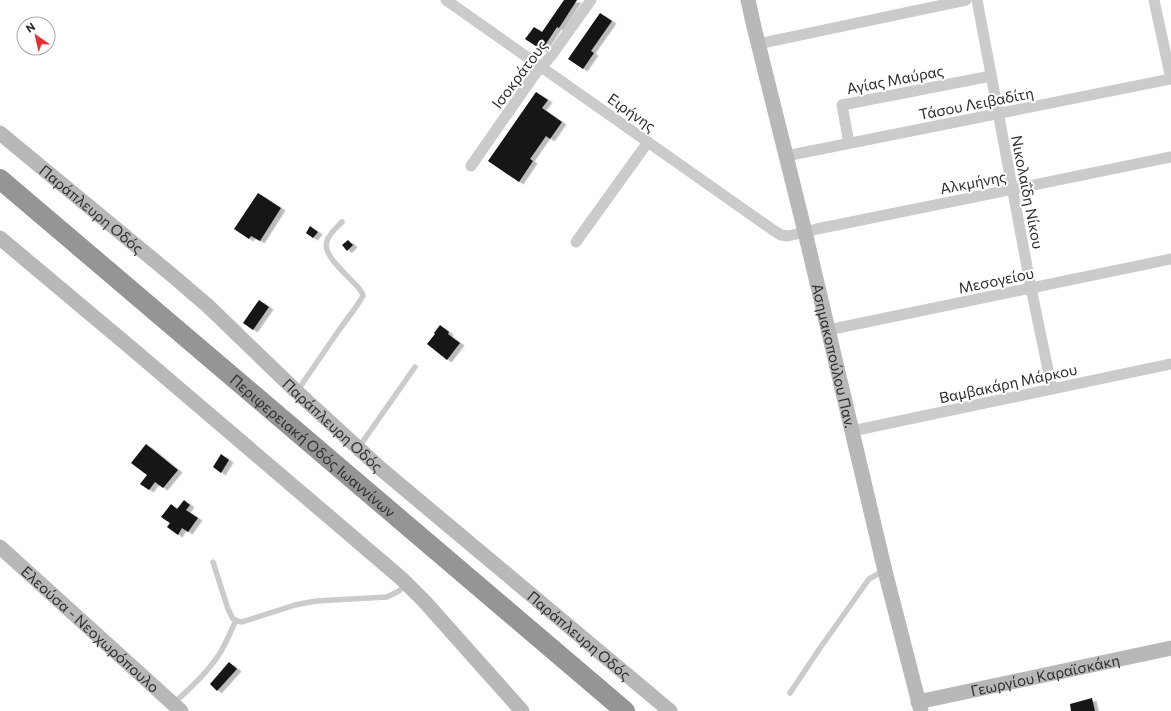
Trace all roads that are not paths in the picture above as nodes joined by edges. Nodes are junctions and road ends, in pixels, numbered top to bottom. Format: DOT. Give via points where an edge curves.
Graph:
graph roads {
  1 [pos="446,0"];
  2 [pos="591,0"];
  3 [pos="748,0"];
  4 [pos="966,0"];
  5 [pos="977,0"];
  6 [pos="1154,0"];
  7 [pos="758,44"];
  8 [pos="541,67"];
  9 [pos="991,76"];
  10 [pos="1171,79"];
  11 [pos="998,114"];
  12 [pos="0,133"];
  13 [pos="648,142"];
  14 [pos="849,143"];
  15 [pos="786,156"];
  16 [pos="1171,157"];
  17 [pos="471,166"];
  18 [pos="0,179"];
  19 [pos="1012,189"];
  20 [pos="342,222"];
  21 [pos="805,232"];
  22 [pos="0,238"];
  23 [pos="576,242"];
  24 [pos="1171,259"];
  25 [pos="1031,288"];
  26 [pos="828,330"];
  27 [pos="1171,364"];
  28 [pos="415,367"];
  29 [pos="1052,389"];
  30 [pos="297,392"];
  31 [pos="852,432"];
  32 [pos="358,449"];
  33 [pos="0,548"];
  34 [pos="212,562"];
  35 [pos="885,571"];
  36 [pos="406,584"];
  37 [pos="236,621"];
  38 [pos="1171,648"];
  39 [pos="790,693"];
  40 [pos="920,706"];
  41 [pos="177,708"];
  42 [pos="522,711"];
  43 [pos="626,711"];
  44 [pos="670,711"];
  1 -- 8 [label="street, Ειρήνης"];
  2 -- 8 [label="street, Ισοκράτους"];
  3 -- 7 [label="street, Ασημακοπούλου Παν."];
  4 -- 7 [label="street"];
  5 -- 9 [label="street, Νικολαΐδη Νίκου"];
  6 -- 10 [label="street"];
  7 -- 15 [label="street, Ασημακοπούλου Παν."];
  8 -- 13 [label="street, Ειρήνης"];
  8 -- 17 [label="street, Ισοκράτους"];
  9 -- 11 [label="street, Νικολαΐδη Νίκου"];
  9 -- 14 [label="street, Αγίας Μαύρας" via="842,105"];
  10 -- 11 [label="street, Τάσου Λειβαδίτη"];
  11 -- 14 [label="street, Τάσου Λειβαδίτη"];
  11 -- 19 [label="street, Νικολαΐδη Νίκου"];
  12 -- 30 [label="street, Παράπλευρη Οδός" via="173,276"];
  13 -- 21 [label="street, Ειρήνης" via="779,234 788,236"];
  13 -- 23 [label="street"];
  14 -- 15 [label="street, Τάσου Λειβαδίτη"];
  15 -- 21 [label="street, Ασημακοπούλου Παν."];
  16 -- 19 [label="street, Αλκμήνης"];
  18 -- 43 [label="highway, Περιφερειακή Οδός Ιωαννίνων"];
  19 -- 21 [label="street, Αλκμήνης"];
  19 -- 25 [label="street, Νικολαΐδη Νίκου"];
  20 -- 30 [label="lane" via="327,241 327,251 360,289 362,296"];
  21 -- 26 [label="street, Ασημακοπούλου Παν."];
  22 -- 36 [label="street"];
  24 -- 25 [label="street, Μεσογείου"];
  25 -- 26 [label="street, Μεσογείου"];
  25 -- 29 [label="street, Νικολαΐδη Νίκου"];
  26 -- 31 [label="street, Ασημακοπούλου Παν."];
  27 -- 29 [label="street, Βαμβακάρη Μάρκου"];
  28 -- 32 [label="lane"];
  29 -- 31 [label="street, Βαμβακάρη Μάρκου"];
  30 -- 32 [label="street, Παράπλευρη Οδός"];
  31 -- 35 [label="street, Ασημακοπούλου Παν."];
  32 -- 44 [label="street, Παράπλευρη Οδός"];
  33 -- 41 [label="street, Ελεούσα - Νεοχωρόπουλο"];
  34 -- 37 [label="lane" via="228,609"];
  35 -- 39 [label="lane" via="870,579"];
  35 -- 40 [label="street, Ασημακοπούλου Παν."];
  36 -- 37 [label="lane" via="387,597 310,602 249,620"];
  36 -- 42 [label="street"];
  37 -- 41 [label="lane" via="219,655"];
  38 -- 40 [label="street, Γεωργίου Καραϊσκάκη"];
}
